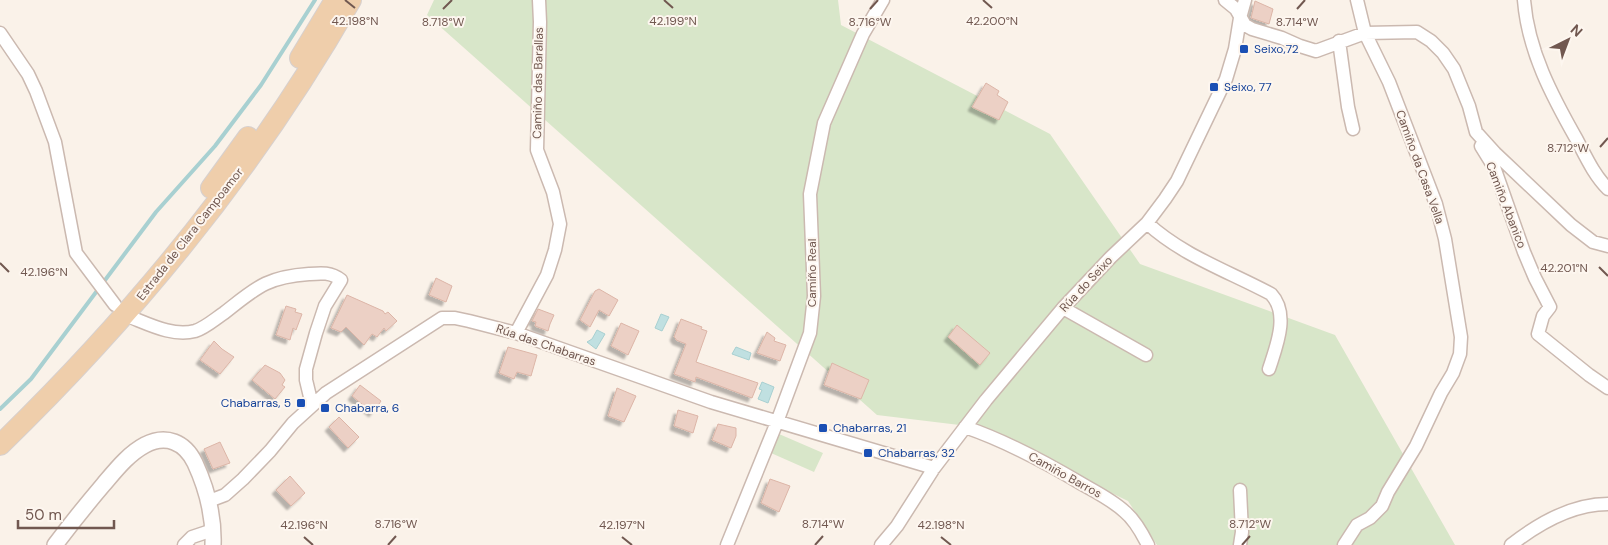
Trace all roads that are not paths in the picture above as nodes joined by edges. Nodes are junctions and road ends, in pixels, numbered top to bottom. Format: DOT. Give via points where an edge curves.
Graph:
graph roads {
  1 [pos="335,0"];
  2 [pos="351,0"];
  3 [pos="539,0"];
  4 [pos="883,0"];
  5 [pos="1225,0"];
  6 [pos="1245,0"];
  7 [pos="1357,0"];
  8 [pos="1524,0"];
  9 [pos="1240,18"];
  10 [pos="0,33"];
  11 [pos="1365,33"];
  12 [pos="1339,41"];
  13 [pos="1353,129"];
  14 [pos="1476,132"];
  15 [pos="1608,189"];
  16 [pos="1147,223"];
  17 [pos="1608,246"];
  18 [pos="115,305"];
  19 [pos="1063,308"];
  20 [pos="516,333"];
  21 [pos="1146,355"];
  22 [pos="1269,370"];
  23 [pos="1608,388"];
  24 [pos="312,405"];
  25 [pos="777,422"];
  26 [pos="0,426"];
  27 [pos="965,426"];
  28 [pos="0,445"];
  29 [pos="934,468"];
  30 [pos="1240,490"];
  31 [pos="209,501"];
  32 [pos="1608,504"];
  33 [pos="213,538"];
  34 [pos="55,545"];
  35 [pos="184,545"];
  36 [pos="726,545"];
  37 [pos="881,545"];
  38 [pos="1148,545"];
  39 [pos="1240,545"];
  40 [pos="1344,545"];
  41 [pos="1511,545"];
  1 -- 18 [label="main road, Estrada de Clara Campoamor" via="282,88 234,157 174,236"];
  2 -- 18 [label="main road, Estrada de Clara Campoamor" via="241,172 184,244"];
  3 -- 20 [label="street, Camiño das Barallas" via="537,150 553,192 560,224 556,250 547,275"];
  4 -- 25 [label="street, Camiño Real" via="863,34 824,124 810,194 814,296 810,333"];
  5 -- 9 [label="street"];
  6 -- 9 [label="street, Rúa do Seixo"];
  7 -- 11 [label="street, Camiño da Casa Vella"];
  8 -- 15 [label="street" via="1540,68 1556,104"];
  9 -- 12 [label="street, Camiño Abanico" via="1252,29 1316,51"];
  9 -- 16 [label="street, Rúa do Seixo" via="1226,79 1177,181"];
  10 -- 18 [label="street" via="28,74 55,142 76,253"];
  11 -- 12 [label="street, Camiño Abanico"];
  11 -- 14 [label="street, Camiño Abanico" via="1417,32 1431,41 1454,69"];
  11 -- 40 [label="street, Camiño da Casa Vella" via="1389,82 1436,204 1461,336 1460,354 1453,373 1416,446 1382,506 1357,526"];
  12 -- 13 [label="street"];
  14 -- 17 [label="street, Camiño Abanico" via="1571,225 1594,242"];
  14 -- 23 [label="street, Camiño Abanico" via="1494,167 1535,278 1550,307 1543,316 1538,334"];
  16 -- 19 [label="street, Rúa do Seixo"];
  16 -- 22 [label="street" via="1170,242 1271,294 1276,300 1280,324"];
  18 -- 24 [label="street" via="167,330 182,333 197,330 211,322 272,280 323,273 334,275 341,280 325,306 306,369"];
  18 -- 26 [label="main road, Estrada de Clara Campoamor"];
  18 -- 28 [label="main road, Estrada de Clara Campoamor" via="83,362"];
  19 -- 21 [label="street"];
  19 -- 27 [label="street, Rúa do Seixo"];
  20 -- 24 [label="street, Rúa das Chabarras" via="455,318 442,318"];
  20 -- 25 [label="street, Rúa das Chabarras"];
  24 -- 31 [label="street, Rúa das Chabarras" via="244,479 225,495"];
  25 -- 29 [label="street, Rúa das Chabarras"];
  25 -- 36 [label="street, Camiño Real"];
  27 -- 29 [label="street, Rúa do Seixo"];
  27 -- 38 [label="street, Camiño Barros" via="1064,473 1111,501 1125,512"];
  29 -- 37 [label="street, Rúa do Seixo"];
  30 -- 39 [label="street"];
  31 -- 33 [label="street"];
  31 -- 34 [label="street" via="187,450 172,440 153,442 122,463"];
  32 -- 41 [label="street" via="1579,507 1555,517 1531,529"];
  33 -- 35 [label="street" via="192,537"];
}
